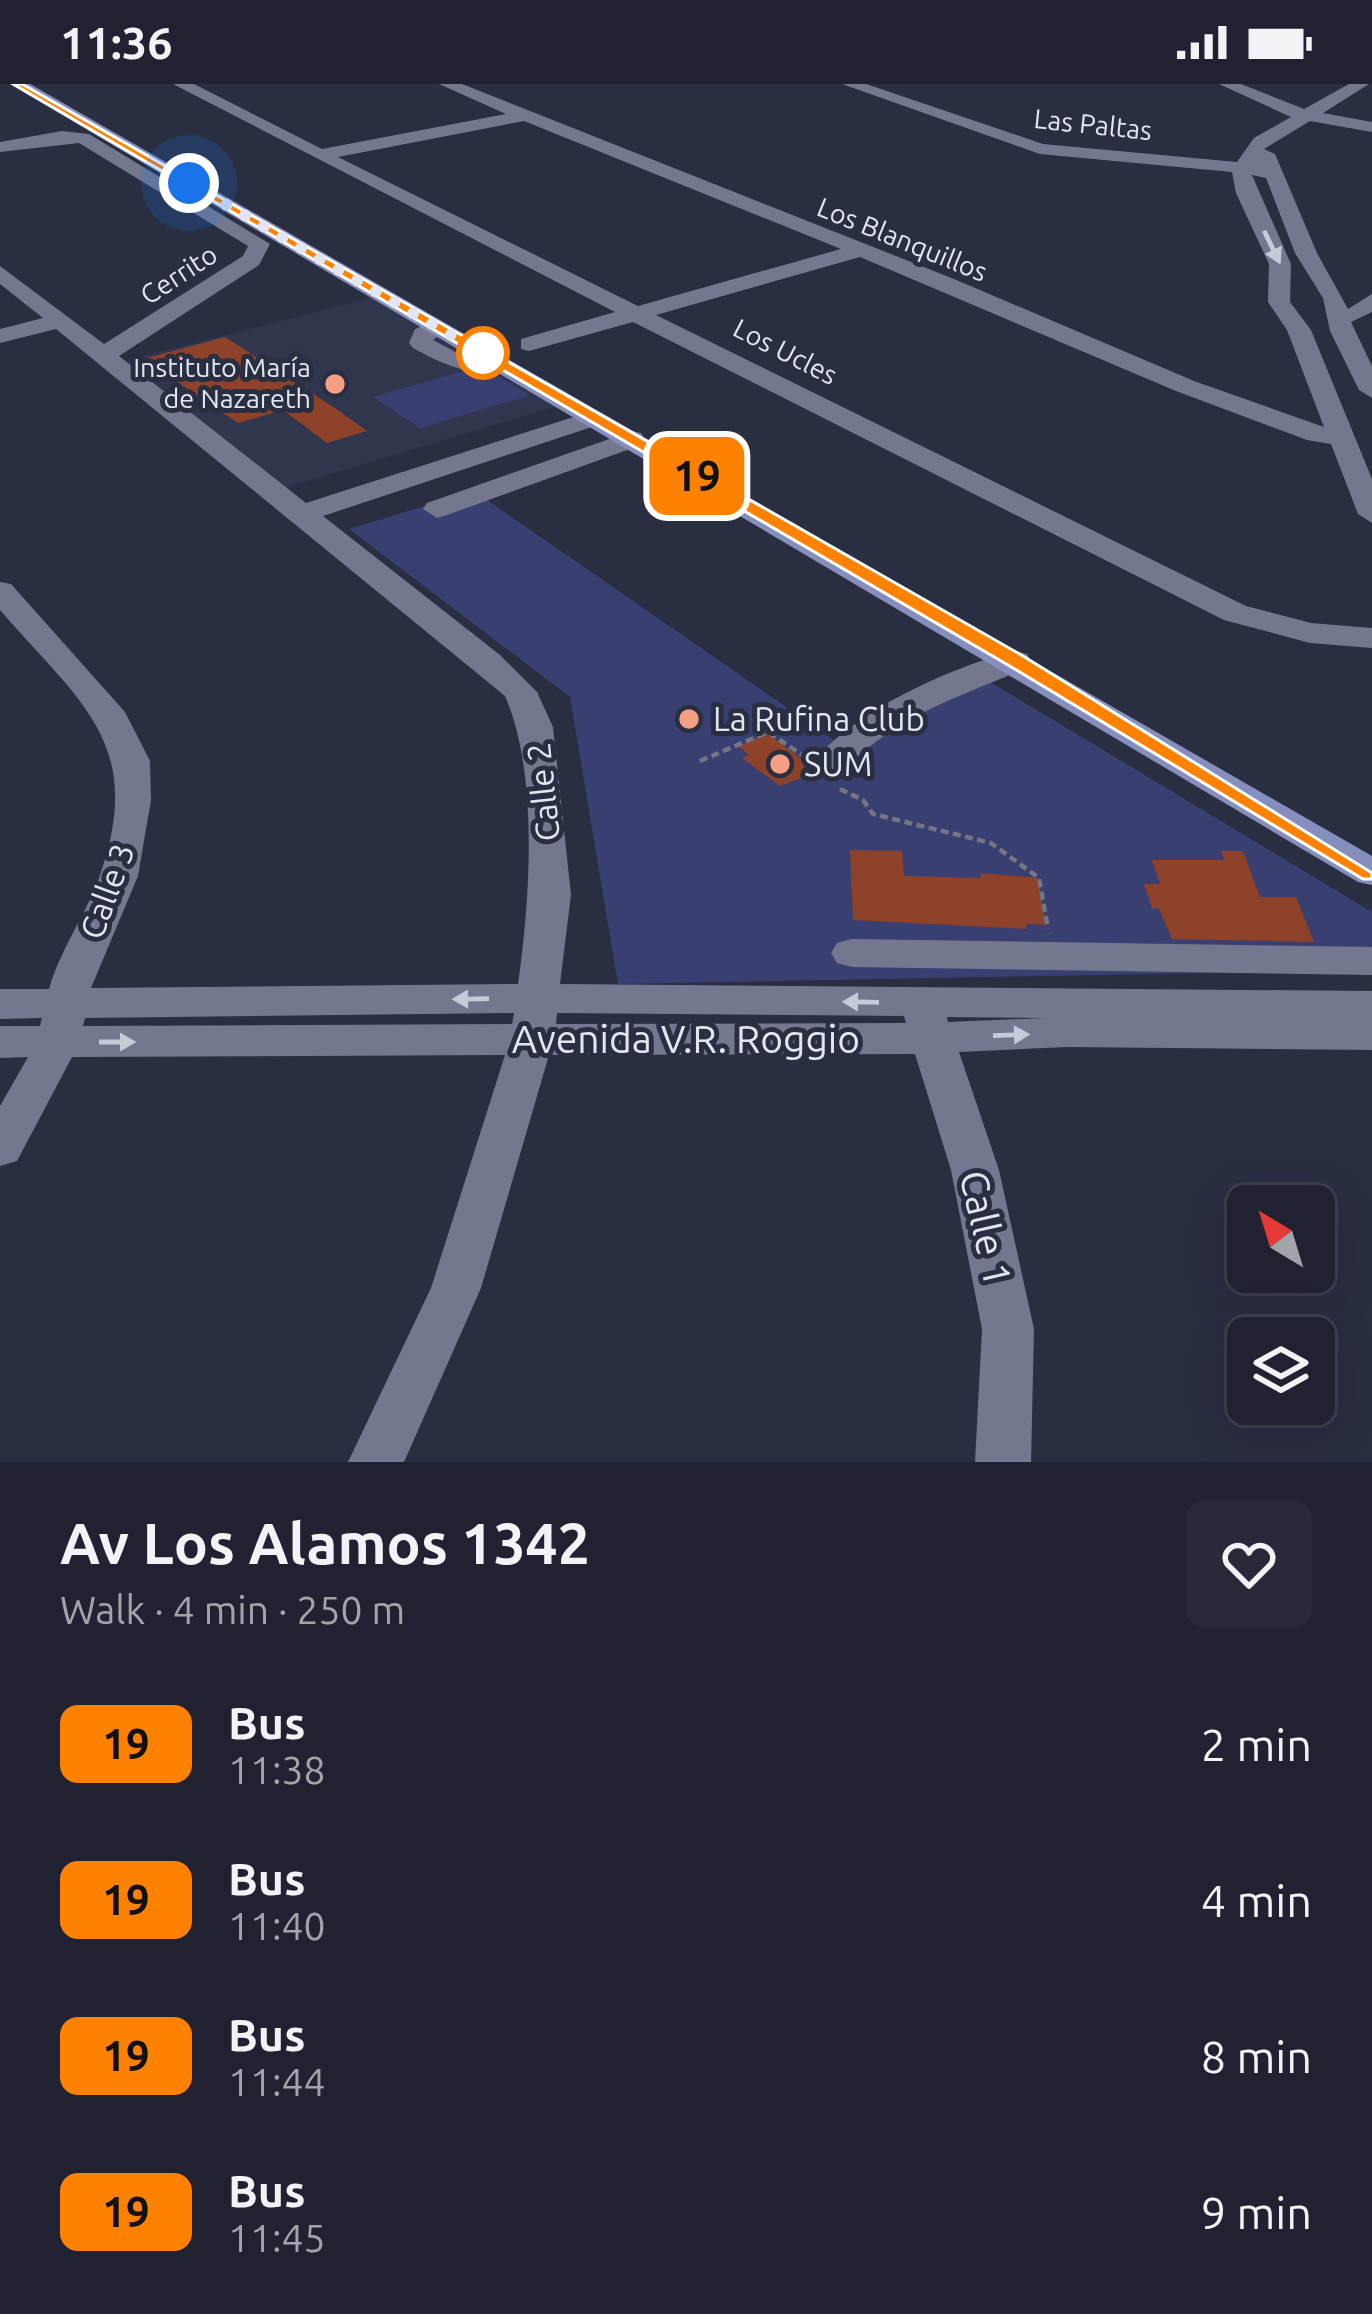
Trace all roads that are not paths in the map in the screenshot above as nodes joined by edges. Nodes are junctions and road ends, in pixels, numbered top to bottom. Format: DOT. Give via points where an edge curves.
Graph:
graph roads {
  1 [pos="18,84"];
  2 [pos="182,84"];
  3 [pos="447,84"];
  4 [pos="850,84"];
  5 [pos="1227,84"];
  6 [pos="1361,84"];
  7 [pos="1266,101"];
  8 [pos="522,116"];
  9 [pos="1308,116"];
  10 [pos="1372,127"];
  11 [pos="1285,128"];
  12 [pos="1260,142"];
  13 [pos="0,147"];
  14 [pos="318,155"];
  15 [pos="1197,160"];
  16 [pos="1241,170"];
  17 [pos="1275,174"];
  18 [pos="858,251"];
  19 [pos="0,273"];
  20 [pos="1372,301"];
  21 [pos="641,313"];
  22 [pos="60,321"];
  23 [pos="1340,324"];
  24 [pos="1299,330"];
  25 [pos="0,335"];
  26 [pos="529,344"];
  27 [pos="102,356"];
  28 [pos="1372,391"];
  29 [pos="596,418"];
  30 [pos="632,439"];
  31 [pos="1353,450"];
  32 [pos="437,508"];
  33 [pos="301,514"];
  34 [pos="1372,514"];
  35 [pos="0,591"];
  36 [pos="1372,638"];
  37 [pos="1016,661"];
  38 [pos="825,770"];
  39 [pos="1372,873"];
  40 [pos="852,952"];
  41 [pos="1372,961"];
  42 [pos="0,1004"];
  43 [pos="1372,1006"];
  44 [pos="1144,1018"];
  45 [pos="535,1019"];
  46 [pos="927,1020"];
  47 [pos="63,1024"];
  48 [pos="1372,1035"];
  49 [pos="0,1042"];
  50 [pos="0,1148"];
  51 [pos="376,1462"];
  52 [pos="1003,1462"];
  1 -- 29 [label="main road"];
  2 -- 14 [label="street, Los Ucles"];
  3 -- 8 [label="street, Los Blanquillos"];
  4 -- 15 [label="street, Las Paltas" via="1040,149"];
  5 -- 7 [label="street"];
  6 -- 9 [label="street"];
  7 -- 9 [label="street"];
  7 -- 11 [label="street" via="1286,116"];
  8 -- 14 [label="street"];
  8 -- 18 [label="street, Los Blanquillos"];
  9 -- 10 [label="street"];
  9 -- 11 [label="street"];
  11 -- 12 [label="street"];
  12 -- 15 [label="street, Las Paltas"];
  12 -- 16 [label="street"];
  12 -- 17 [label="street"];
  13 -- 27 [label="street, Cerrito" via="83,138 261,249"];
  14 -- 21 [label="street, Los Ucles"];
  15 -- 16 [label="street, Las Paltas"];
  16 -- 17 [label="street, Las Paltas"];
  16 -- 24 [label="street, one-way" via="1280,264 1280,302"];
  17 -- 23 [label="street"];
  18 -- 21 [label="street"];
  18 -- 31 [label="street, Los Blanquillos"];
  19 -- 22 [label="street, Calle 2"];
  20 -- 23 [label="street"];
  21 -- 26 [label="street"];
  21 -- 36 [label="street, Los Ucles" via="1234,613 1310,633"];
  22 -- 25 [label="street"];
  22 -- 27 [label="street, Calle 2"];
  23 -- 24 [label="street"];
  23 -- 28 [label="street"];
  24 -- 31 [label="street"];
  27 -- 33 [label="street, Calle 2"];
  29 -- 30 [label="main road"];
  29 -- 33 [label="street"];
  30 -- 32 [label="street"];
  30 -- 37 [label="main road"];
  31 -- 34 [label="street"];
  33 -- 45 [label="street, Calle 2" via="488,662 529,706 550,862"];
  35 -- 47 [label="street, Calle 3" via="113,719 132,761 128,846 71,982"];
  37 -- 38 [label="street" via="877,726"];
  37 -- 39 [label="main road"];
  40 -- 41 [label="street"];
  42 -- 47 [label="street, Avenida V.R. Roggio"];
  43 -- 44 [label="street, Avenida V.R. Roggio"];
  44 -- 46 [label="street, Avenida V.R. Roggio"];
  44 -- 48 [label="street, Avenida V.R. Roggio"];
  45 -- 46 [label="street, Avenida V.R. Roggio"];
  45 -- 47 [label="street, Avenida V.R. Roggio"];
  45 -- 51 [label="street, Calle 2" via="456,1288"];
  46 -- 52 [label="street, Calle 1" via="974,1170 1008,1329"];
  47 -- 49 [label="street, Avenida V.R. Roggio"];
  47 -- 50 [label="street, Calle 3"];
}
